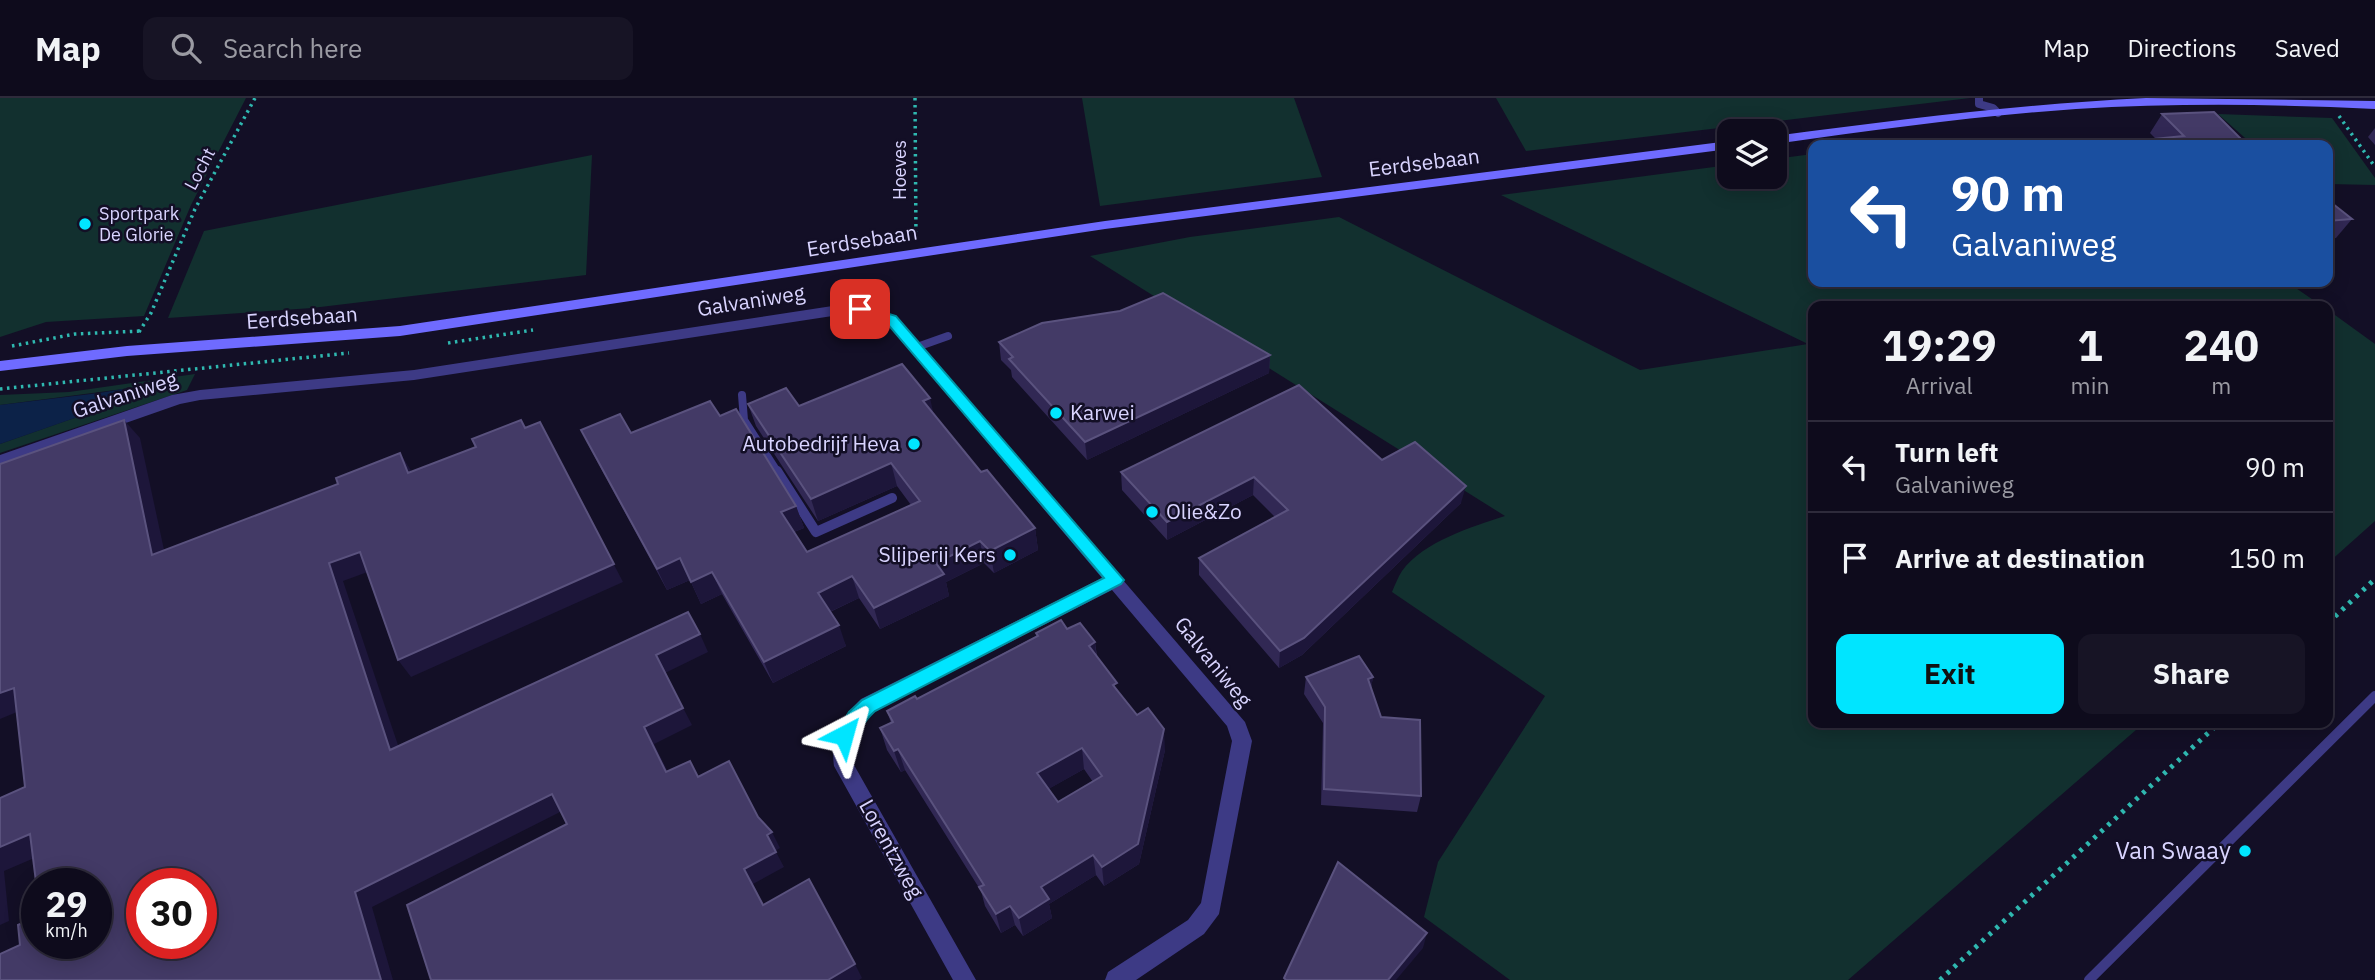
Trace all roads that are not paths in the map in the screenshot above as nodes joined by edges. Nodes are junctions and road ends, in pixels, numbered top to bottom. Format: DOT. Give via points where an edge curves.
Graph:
graph roads {
  1 [pos="1979,98"];
  2 [pos="2375,104"];
  3 [pos="1998,113"];
  4 [pos="1787,138"];
  5 [pos="1717,147"];
  6 [pos="948,336"];
  7 [pos="917,347"];
  8 [pos="0,366"];
  9 [pos="742,396"];
  10 [pos="0,461"];
  11 [pos="892,498"];
  12 [pos="1115,580"];
  13 [pos="2375,696"];
  14 [pos="965,980"];
  15 [pos="1116,980"];
  16 [pos="2089,980"];
  1 -- 3 [label="lane" via="1979,104"];
  2 -- 3 [label="main road" via="2118,103"];
  3 -- 4 [label="main road"];
  5 -- 8 [label="main road, Eerdsebaan" via="1105,225 400,331 127,351"];
  6 -- 7 [label="lane"];
  7 -- 10 [label="street, Galvaniweg" via="891,319 860,309 839,310 414,375 200,395"];
  7 -- 12 [label="street, Galvaniweg"];
  9 -- 11 [label="lane" via="744,420 816,532"];
  12 -- 14 [label="street, Lorentzweg" via="868,705 844,735 840,751 844,766"];
  12 -- 15 [label="street, Galvaniweg" via="1235,722 1242,741 1211,907 1196,928"];
  13 -- 16 [label="lane"];
}
